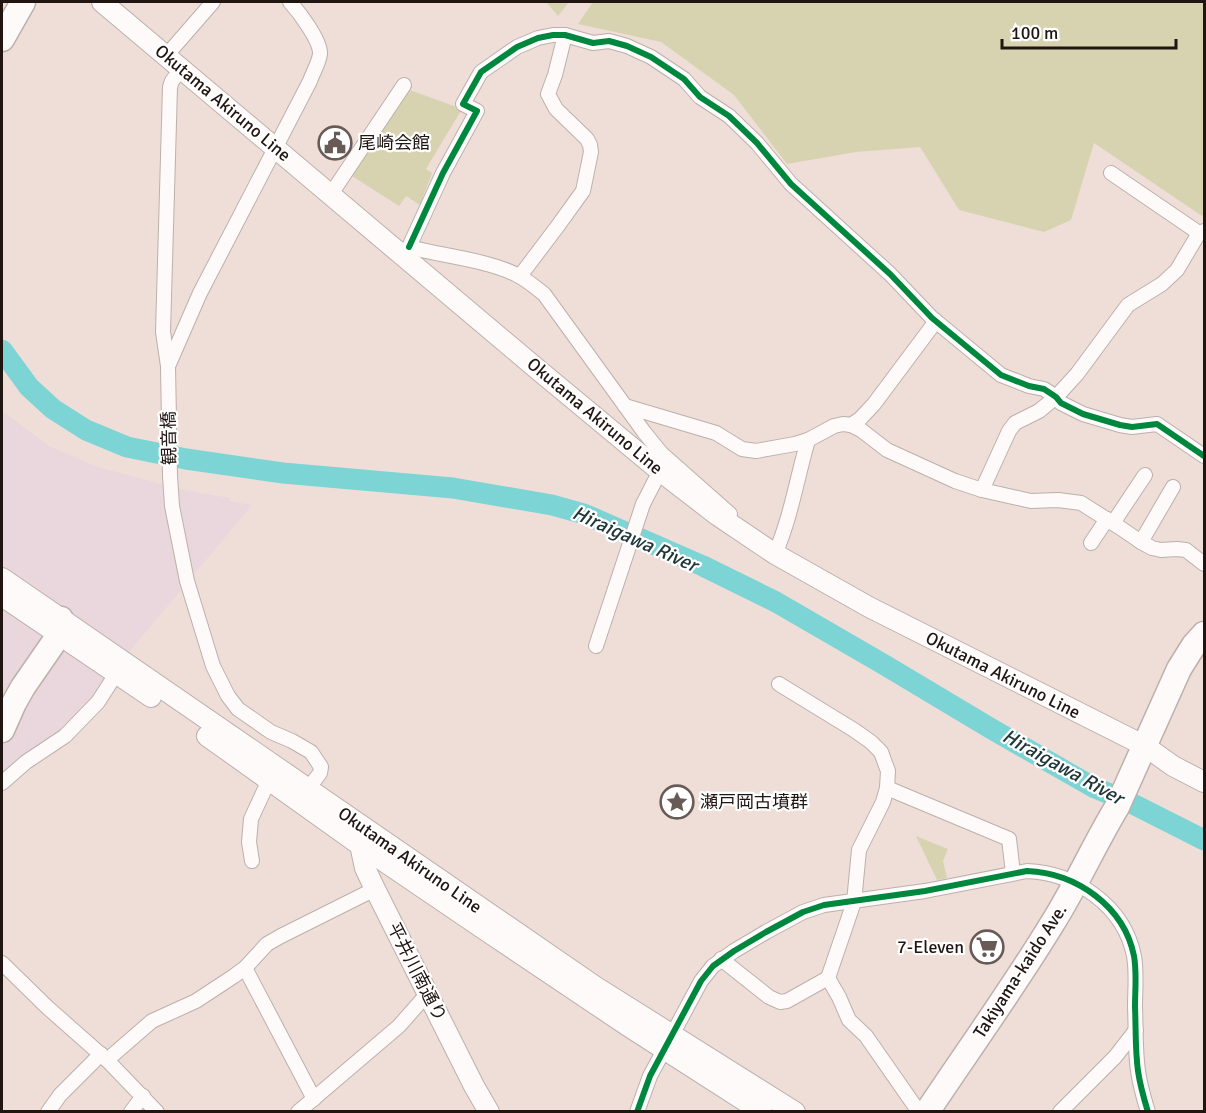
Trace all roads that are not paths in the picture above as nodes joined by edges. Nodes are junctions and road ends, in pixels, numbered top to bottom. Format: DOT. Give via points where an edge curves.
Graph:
graph roads {
  1 [pos="23,2"];
  2 [pos="102,2"];
  3 [pos="213,2"];
  4 [pos="290,2"];
  5 [pos="565,35"];
  6 [pos="2,39"];
  7 [pos="166,56"];
  8 [pos="181,69"];
  9 [pos="404,85"];
  10 [pos="275,147"];
  11 [pos="1111,173"];
  12 [pos="331,194"];
  13 [pos="1202,232"];
  14 [pos="406,251"];
  15 [pos="520,276"];
  16 [pos="936,321"];
  17 [pos="168,366"];
  18 [pos="1056,397"];
  19 [pos="625,406"];
  20 [pos="851,425"];
  21 [pos="808,440"];
  22 [pos="1204,456"];
  23 [pos="660,471"];
  24 [pos="1145,475"];
  25 [pos="1173,487"];
  26 [pos="982,490"];
  27 [pos="1110,521"];
  28 [pos="1141,542"];
  29 [pos="1091,543"];
  30 [pos="775,554"];
  31 [pos="1204,564"];
  32 [pos="2,578"];
  33 [pos="2,596"];
  34 [pos="56,627"];
  35 [pos="1204,634"];
  36 [pos="596,646"];
  37 [pos="116,674"];
  38 [pos="778,684"];
  39 [pos="2,693"];
  40 [pos="2,730"];
  41 [pos="1142,752"];
  42 [pos="269,780"];
  43 [pos="1204,782"];
  44 [pos="2,783"];
  45 [pos="887,788"];
  46 [pos="308,789"];
  47 [pos="364,838"];
  48 [pos="252,861"];
  49 [pos="1013,873"];
  50 [pos="1076,884"];
  51 [pos="375,890"];
  52 [pos="854,902"];
  53 [pos="721,959"];
  54 [pos="2,963"];
  55 [pos="245,968"];
  56 [pos="828,978"];
  57 [pos="428,993"];
  58 [pos="1136,1030"];
  59 [pos="668,1042"];
  60 [pos="104,1057"];
  61 [pos="143,1096"];
  62 [pos="314,1099"];
  63 [pos="48,1112"];
  64 [pos="131,1112"];
  65 [pos="157,1112"];
  66 [pos="298,1112"];
  67 [pos="489,1112"];
  68 [pos="637,1112"];
  69 [pos="762,1112"];
  70 [pos="795,1112"];
  71 [pos="919,1112"];
  72 [pos="927,1112"];
  73 [pos="1060,1112"];
  74 [pos="1148,1112"];
  1 -- 6 [label="highway"];
  2 -- 7 [label="main road, Okutama Akiruno Line"];
  3 -- 7 [label="street"];
  4 -- 10 [label="street" via="312,33 320,56"];
  5 -- 14 [label="street" via="538,38 517,47 481,72 463,105 477,111"];
  5 -- 15 [label="street" via="548,94 556,109 587,139 591,152 583,191"];
  5 -- 16 [label="street" via="627,46 684,79 700,98 729,116 791,184"];
  7 -- 8 [label="main road, Okutama Akiruno Line"];
  8 -- 10 [label="main road, Okutama Akiruno Line"];
  8 -- 17 [label="street, 観音橋" via="170,87 163,332"];
  9 -- 12 [label="street"];
  10 -- 12 [label="main road, Okutama Akiruno Line"];
  10 -- 17 [label="street" via="200,293"];
  11 -- 13 [label="street"];
  12 -- 14 [label="main road, Okutama Akiruno Line"];
  13 -- 18 [label="street" via="1177,270 1128,304"];
  14 -- 15 [label="street" via="487,264"];
  14 -- 23 [label="main road, Okutama Akiruno Line"];
  15 -- 19 [label="street" via="544,294"];
  16 -- 18 [label="street" via="1001,375"];
  16 -- 20 [label="street" via="874,404"];
  17 -- 46 [label="street, 観音橋" via="172,506 187,581 213,666 238,709 271,732 311,752 321,767"];
  18 -- 22 [label="street" via="1083,414 1120,425 1157,424"];
  18 -- 26 [label="street" via="1015,423"];
  19 -- 21 [label="street" via="716,433 742,449 756,451"];
  19 -- 30 [label="street" via="662,453"];
  20 -- 21 [label="street" via="834,426"];
  20 -- 26 [label="street" via="887,450"];
  21 -- 30 [label="street"];
  23 -- 30 [label="main road, Okutama Akiruno Line"];
  23 -- 36 [label="street" via="642,509"];
  24 -- 27 [label="street"];
  25 -- 28 [label="street"];
  26 -- 27 [label="street" via="1031,501 1081,503"];
  27 -- 28 [label="street"];
  27 -- 29 [label="street"];
  28 -- 31 [label="street" via="1161,550 1186,550"];
  30 -- 41 [label="main road, Okutama Akiruno Line"];
  32 -- 34 [label="main road, Okutama Akiruno Line"];
  33 -- 34 [label="main road, Okutama Akiruno Line"];
  34 -- 37 [label="main road, Okutama Akiruno Line"];
  34 -- 39 [label="highway"];
  34 -- 40 [label="highway"];
  34 -- 46 [label="main road, Okutama Akiruno Line"];
  35 -- 41 [label="highway, Takiyama-kaido Ave." via="1179,669"];
  37 -- 42 [label="main road, Okutama Akiruno Line"];
  37 -- 44 [label="street" via="98,702 65,736"];
  38 -- 45 [label="street" via="854,730 881,752 888,771"];
  41 -- 43 [label="main road, Okutama Akiruno Line"];
  41 -- 50 [label="highway, Takiyama-kaido Ave."];
  42 -- 47 [label="main road, Okutama Akiruno Line"];
  42 -- 48 [label="street" via="251,819"];
  45 -- 49 [label="street" via="1009,839"];
  45 -- 52 [label="street" via="859,850"];
  46 -- 47 [label="main road, Okutama Akiruno Line"];
  47 -- 51 [label="main road, 平井川南通り" via="365,868"];
  47 -- 59 [label="main road, Okutama Akiruno Line" via="596,987"];
  49 -- 50 [label="street" via="1040,872"];
  49 -- 52 [label="street"];
  50 -- 58 [label="street" via="1102,901 1128,937 1134,964"];
  50 -- 72 [label="highway, Takiyama-kaido Ave."];
  51 -- 55 [label="street" via="267,944"];
  51 -- 57 [label="main road, 平井川南通り"];
  52 -- 53 [label="street" via="803,912"];
  52 -- 56 [label="street"];
  53 -- 56 [label="street" via="769,998 780,1002"];
  53 -- 59 [label="street" via="701,981"];
  54 -- 60 [label="street"];
  55 -- 60 [label="street" via="196,1001 152,1021"];
  55 -- 62 [label="street"];
  56 -- 71 [label="street" via="849,1020 866,1036"];
  57 -- 62 [label="street" via="399,1026"];
  57 -- 67 [label="main road, 平井川南通り"];
  58 -- 73 [label="street"];
  58 -- 74 [label="street" via="1138,1072"];
  59 -- 68 [label="street"];
  59 -- 69 [label="main road, Okutama Akiruno Line"];
  59 -- 70 [label="main road, Okutama Akiruno Line"];
  60 -- 61 [label="street"];
  60 -- 63 [label="street" via="60,1095"];
  61 -- 64 [label="street"];
  61 -- 65 [label="street"];
  62 -- 66 [label="street"];
}
